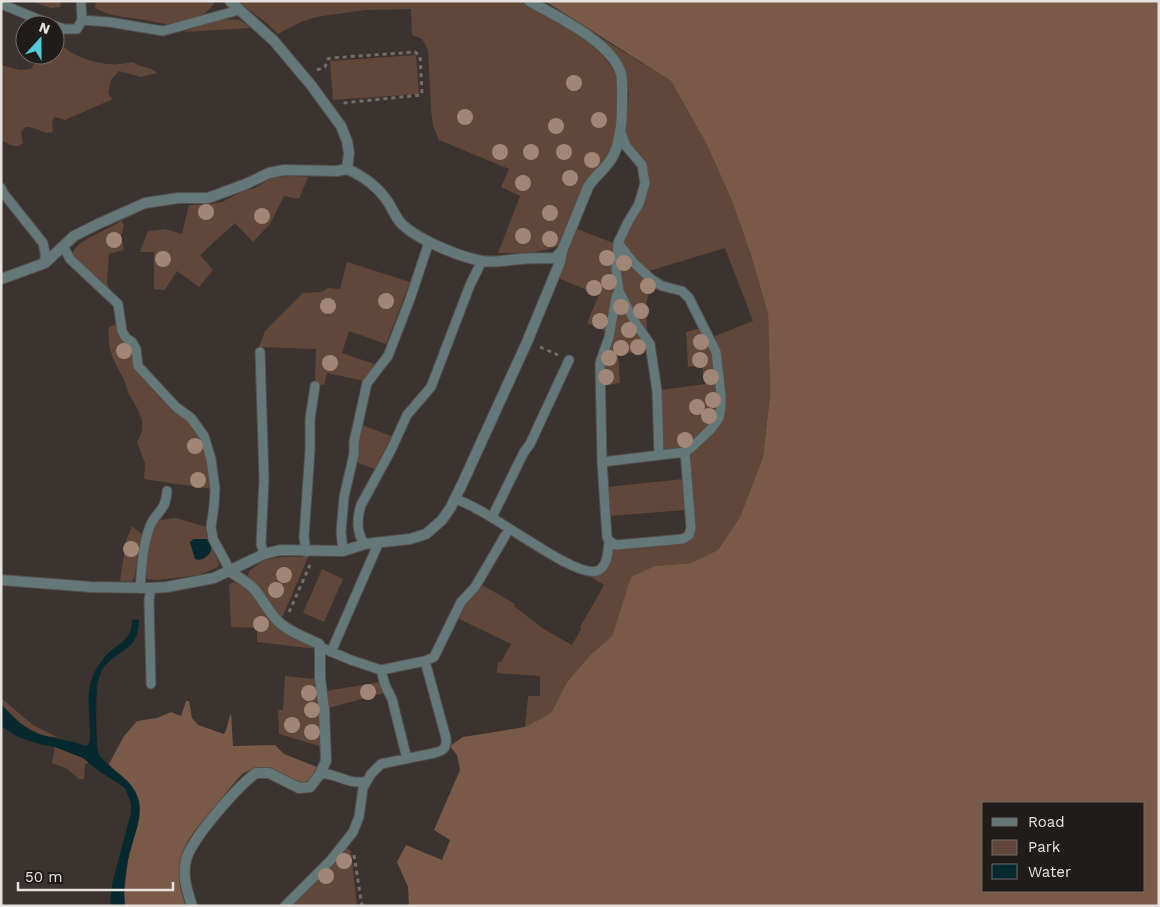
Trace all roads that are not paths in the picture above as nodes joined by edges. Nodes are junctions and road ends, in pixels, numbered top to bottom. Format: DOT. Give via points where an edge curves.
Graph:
graph roads {
  1 [pos="81,1"];
  2 [pos="230,1"];
  3 [pos="529,1"];
  4 [pos="1,4"];
  5 [pos="239,10"];
  6 [pos="28,15"];
  7 [pos="82,20"];
  8 [pos="65,29"];
  9 [pos="621,132"];
  10 [pos="346,169"];
  11 [pos="1,188"];
  12 [pos="429,242"];
  13 [pos="618,243"];
  14 [pos="63,246"];
  15 [pos="562,251"];
  16 [pos="482,261"];
  17 [pos="45,263"];
  18 [pos="1,279"];
  19 [pos="619,291"];
  20 [pos="260,352"];
  21 [pos="569,360"];
  22 [pos="315,386"];
  23 [pos="685,452"];
  24 [pos="659,456"];
  25 [pos="602,462"];
  26 [pos="167,491"];
  27 [pos="454,499"];
  28 [pos="492,517"];
  29 [pos="509,529"];
  30 [pos="609,541"];
  31 [pos="379,542"];
  32 [pos="365,544"];
  33 [pos="342,551"];
  34 [pos="306,552"];
  35 [pos="264,554"];
  36 [pos="231,572"];
  37 [pos="1,580"];
  38 [pos="146,588"];
  39 [pos="320,647"];
  40 [pos="331,652"];
  41 [pos="425,661"];
  42 [pos="381,670"];
  43 [pos="151,684"];
  44 [pos="406,759"];
  45 [pos="320,774"];
  46 [pos="366,781"];
  47 [pos="192,906"];
  48 [pos="285,906"];
  1 -- 7 [label="lane"];
  2 -- 5 [label="street"];
  3 -- 9 [label="street" via="584,34 612,58 621,75"];
  4 -- 6 [label="lane"];
  5 -- 7 [label="lane" via="163,31"];
  5 -- 10 [label="street" via="266,32 341,126 349,153"];
  7 -- 8 [label="lane" via="77,29"];
  9 -- 13 [label="lane" via="626,146 642,165 646,183 639,204"];
  9 -- 15 [label="street" via="614,156 588,187"];
  10 -- 12 [label="street" via="376,188 400,221"];
  10 -- 14 [label="street" via="284,170 208,198 145,203 74,236"];
  11 -- 17 [label="lane" via="43,243"];
  12 -- 16 [label="street"];
  12 -- 33 [label="lane" via="388,356 368,383 344,497"];
  13 -- 19 [label="lane" via="616,270"];
  13 -- 23 [label="lane" via="651,279 662,286 682,291 690,298 716,352 721,394 719,418"];
  14 -- 17 [label="street"];
  14 -- 36 [label="lane" via="70,259 118,304 122,331 136,349 138,366 176,407 191,418 204,436 215,489 213,539"];
  15 -- 16 [label="street" via="555,258"];
  15 -- 27 [label="street" via="524,350"];
  16 -- 32 [label="lane" via="430,387 407,415 361,505 359,533"];
  17 -- 18 [label="street"];
  19 -- 24 [label="lane" via="650,344 657,391"];
  19 -- 25 [label="lane" via="600,363"];
  20 -- 35 [label="lane" via="264,479 261,544"];
  21 -- 28 [label="lane"];
  22 -- 34 [label="lane" via="304,529"];
  23 -- 24 [label="lane"];
  23 -- 30 [label="lane" via="690,535 616,545"];
  24 -- 25 [label="lane"];
  25 -- 30 [label="lane"];
  26 -- 38 [label="lane" via="164,506 149,528 144,551"];
  27 -- 28 [label="lane"];
  27 -- 31 [label="street" via="442,520 426,534"];
  28 -- 29 [label="lane"];
  29 -- 30 [label="lane" via="556,558 587,572 602,568"];
  29 -- 41 [label="lane" via="474,587 461,602 437,653"];
  31 -- 32 [label="street"];
  31 -- 40 [label="lane"];
  32 -- 33 [label="street"];
  33 -- 34 [label="street"];
  34 -- 35 [label="street" via="280,550"];
  35 -- 36 [label="street"];
  36 -- 38 [label="street" via="200,581"];
  36 -- 39 [label="street" via="254,589 280,623"];
  37 -- 38 [label="street"];
  38 -- 43 [label="lane"];
  39 -- 40 [label="lane"];
  39 -- 45 [label="street" via="326,753 325,766"];
  40 -- 42 [label="lane"];
  41 -- 42 [label="lane"];
  41 -- 44 [label="lane" via="446,744 441,751"];
  42 -- 44 [label="lane" via="384,685 392,699"];
  44 -- 46 [label="lane" via="381,764"];
  45 -- 46 [label="lane" via="355,783"];
  45 -- 47 [label="street" via="310,787 304,788 292,786 269,773 256,773 234,793 201,834 186,859 184,878"];
  46 -- 48 [label="lane" via="353,832 331,860"];
}
